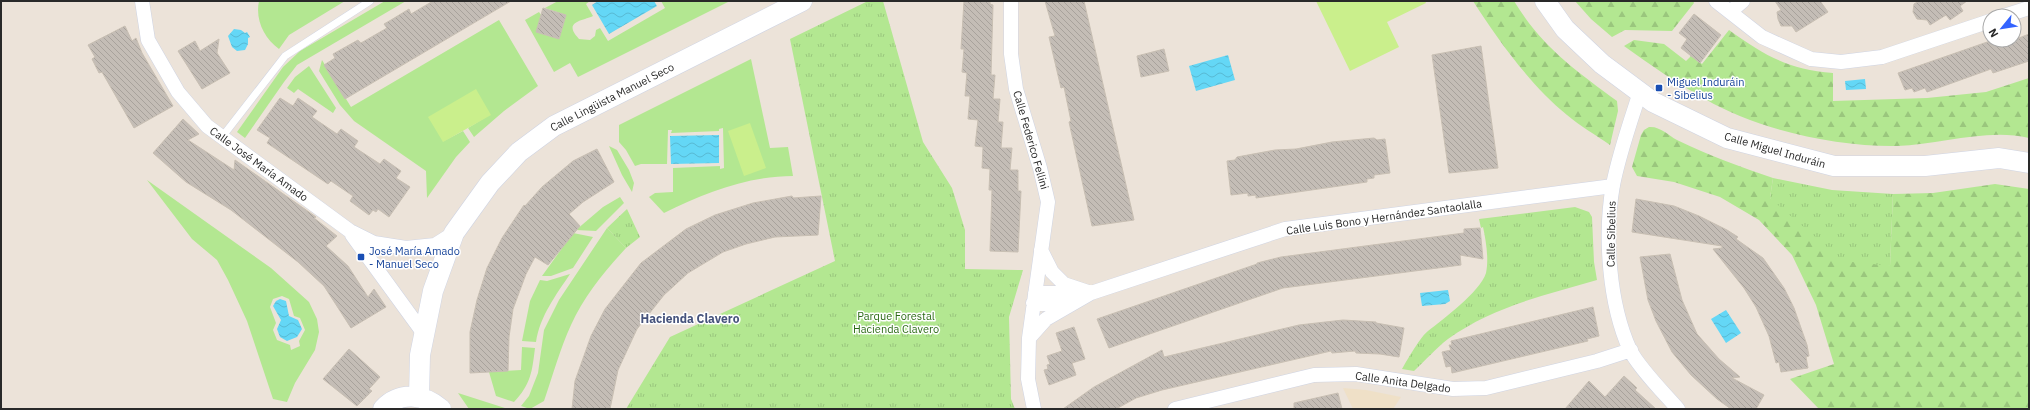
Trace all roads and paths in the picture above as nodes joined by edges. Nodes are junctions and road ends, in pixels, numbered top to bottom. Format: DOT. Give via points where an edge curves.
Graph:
graph roads {
  1 [pos="142,1"];
  2 [pos="370,1"];
  3 [pos="802,1"];
  4 [pos="1011,1"];
  5 [pos="1545,1"];
  6 [pos="1716,1"];
  7 [pos="1743,1"];
  8 [pos="1730,12"];
  9 [pos="1982,24"];
  10 [pos="1640,92"];
  11 [pos="222,137"];
  12 [pos="2029,163"];
  13 [pos="1613,186"];
  14 [pos="350,231"];
  15 [pos="454,233"];
  16 [pos="1041,250"];
  17 [pos="1091,293"];
  18 [pos="1034,298"];
  19 [pos="1067,306"];
  20 [pos="424,334"];
  21 [pos="1029,338"];
  22 [pos="1631,350"];
  23 [pos="419,397"];
  24 [pos="384,409"];
  25 [pos="442,409"];
  26 [pos="1034,409"];
  27 [pos="1175,409"];
  28 [pos="1678,409"];
  1 -- 11 [label="street, Calle José María Amado" via="148,40 178,92 207,126"];
  2 -- 11 [label="lane" via="285,56"];
  3 -- 15 [label="street, Calle Lingüista Manuel Seco" via="554,126 519,152 490,183"];
  4 -- 16 [label="street, Calle Federico Fellini" via="1011,54 1016,89 1048,202"];
  5 -- 10 [label="street, Calle Miguel Induráin" via="1565,29 1602,64"];
  6 -- 8 [label="street"];
  7 -- 8 [label="street"];
  8 -- 9 [label="street" via="1762,37 1811,59 1841,62 1882,57"];
  10 -- 12 [label="street, Calle Miguel Induráin" via="1653,102 1727,138 1834,166 1925,166 1999,158"];
  10 -- 13 [label="street, Calle Sibelius" via="1624,140"];
  11 -- 14 [label="street, Calle José María Amado"];
  13 -- 17 [label="street, Calle Luis Bono y Hernández Santaolalla" via="1285,229"];
  13 -- 22 [label="street, Calle Sibelius" via="1609,263 1616,307"];
  14 -- 15 [label="street, Calle José María Amado" via="374,243 406,248 435,245"];
  14 -- 20 [label="street, Calle José María Amado"];
  15 -- 20 [label="street, Calle Lingüista Manuel Seco" via="433,291"];
  16 -- 17 [label="street" via="1052,272 1064,284"];
  16 -- 18 [label="street, Calle Federico Fellini"];
  17 -- 18 [label="street, Calle Luis Bono y Hernández Santaolalla"];
  17 -- 19 [label="street, Calle Luis Bono y Hernández Santaolalla"];
  18 -- 19 [label="street"];
  18 -- 21 [label="street, Calle Federico Fellini"];
  19 -- 21 [label="street, Calle Luis Bono y Hernández Santaolalla" via="1046,318"];
  20 -- 23 [label="street, Calle Lingüista Manuel Seco" via="420,354"];
  21 -- 26 [label="street, Calle Federico Fellini" via="1028,378"];
  22 -- 27 [label="street, Calle Anita Delgado" via="1486,388 1453,389 1356,374 1314,375"];
  22 -- 28 [label="street, Calle Sibelius"];
  23 -- 24 [label="street" via="400,398"];
  23 -- 25 [label="street" via="434,402"];
}
